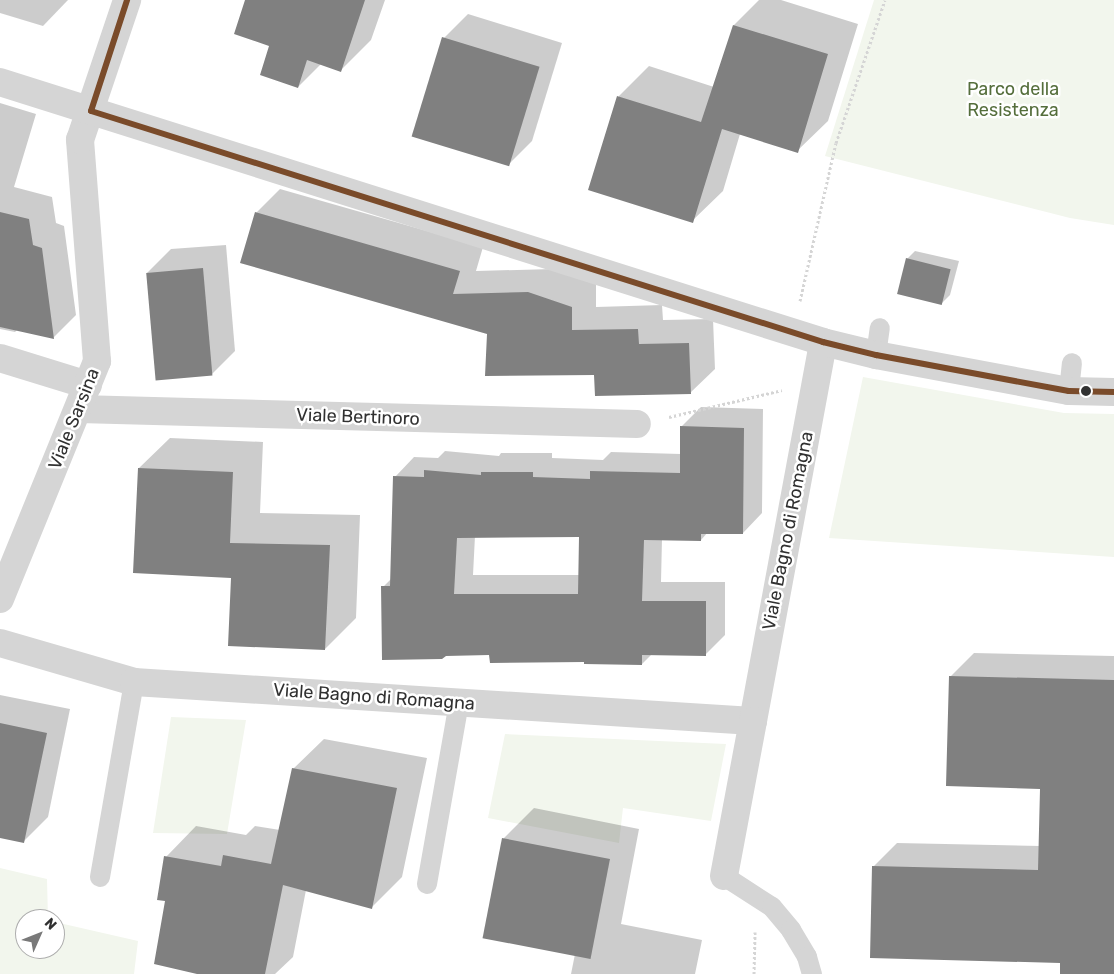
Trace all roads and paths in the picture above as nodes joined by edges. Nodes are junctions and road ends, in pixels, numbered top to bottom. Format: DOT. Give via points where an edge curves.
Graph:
graph roads {
  1 [pos="126,0"];
  2 [pos="0,82"];
  3 [pos="92,111"];
  4 [pos="880,328"];
  5 [pos="823,342"];
  6 [pos="876,354"];
  7 [pos="0,358"];
  8 [pos="1072,363"];
  9 [pos="816,381"];
  10 [pos="1069,392"];
  11 [pos="1114,392"];
  12 [pos="83,397"];
  13 [pos="638,424"];
  14 [pos="0,599"];
  15 [pos="0,644"];
  16 [pos="134,682"];
  17 [pos="459,702"];
  18 [pos="753,721"];
  19 [pos="724,876"];
  20 [pos="100,877"];
  21 [pos="427,884"];
  22 [pos="812,974"];
  1 -- 3 [label="street, Viale Sarsina"];
  2 -- 3 [label="street"];
  3 -- 5 [label="street"];
  3 -- 12 [label="street, Viale Sarsina" via="80,140 97,360"];
  4 -- 6 [label="lane"];
  5 -- 6 [label="street"];
  5 -- 9 [label="street, Viale Bagno di Romagna"];
  6 -- 10 [label="street"];
  7 -- 12 [label="street, Viale Bertinoro"];
  8 -- 10 [label="lane"];
  9 -- 13 [label="path"];
  9 -- 18 [label="street, Viale Bagno di Romagna"];
  10 -- 11 [label="street"];
  12 -- 13 [label="street, Viale Bertinoro"];
  12 -- 14 [label="street, Viale Sarsina"];
  15 -- 16 [label="street, Viale Bagno di Romagna"];
  16 -- 17 [label="street, Viale Bagno di Romagna"];
  16 -- 20 [label="lane"];
  17 -- 18 [label="street, Viale Bagno di Romagna"];
  17 -- 21 [label="lane"];
  18 -- 19 [label="street, Viale Bagno di Romagna"];
  19 -- 22 [label="lane" via="772,907 792,930"];
}
